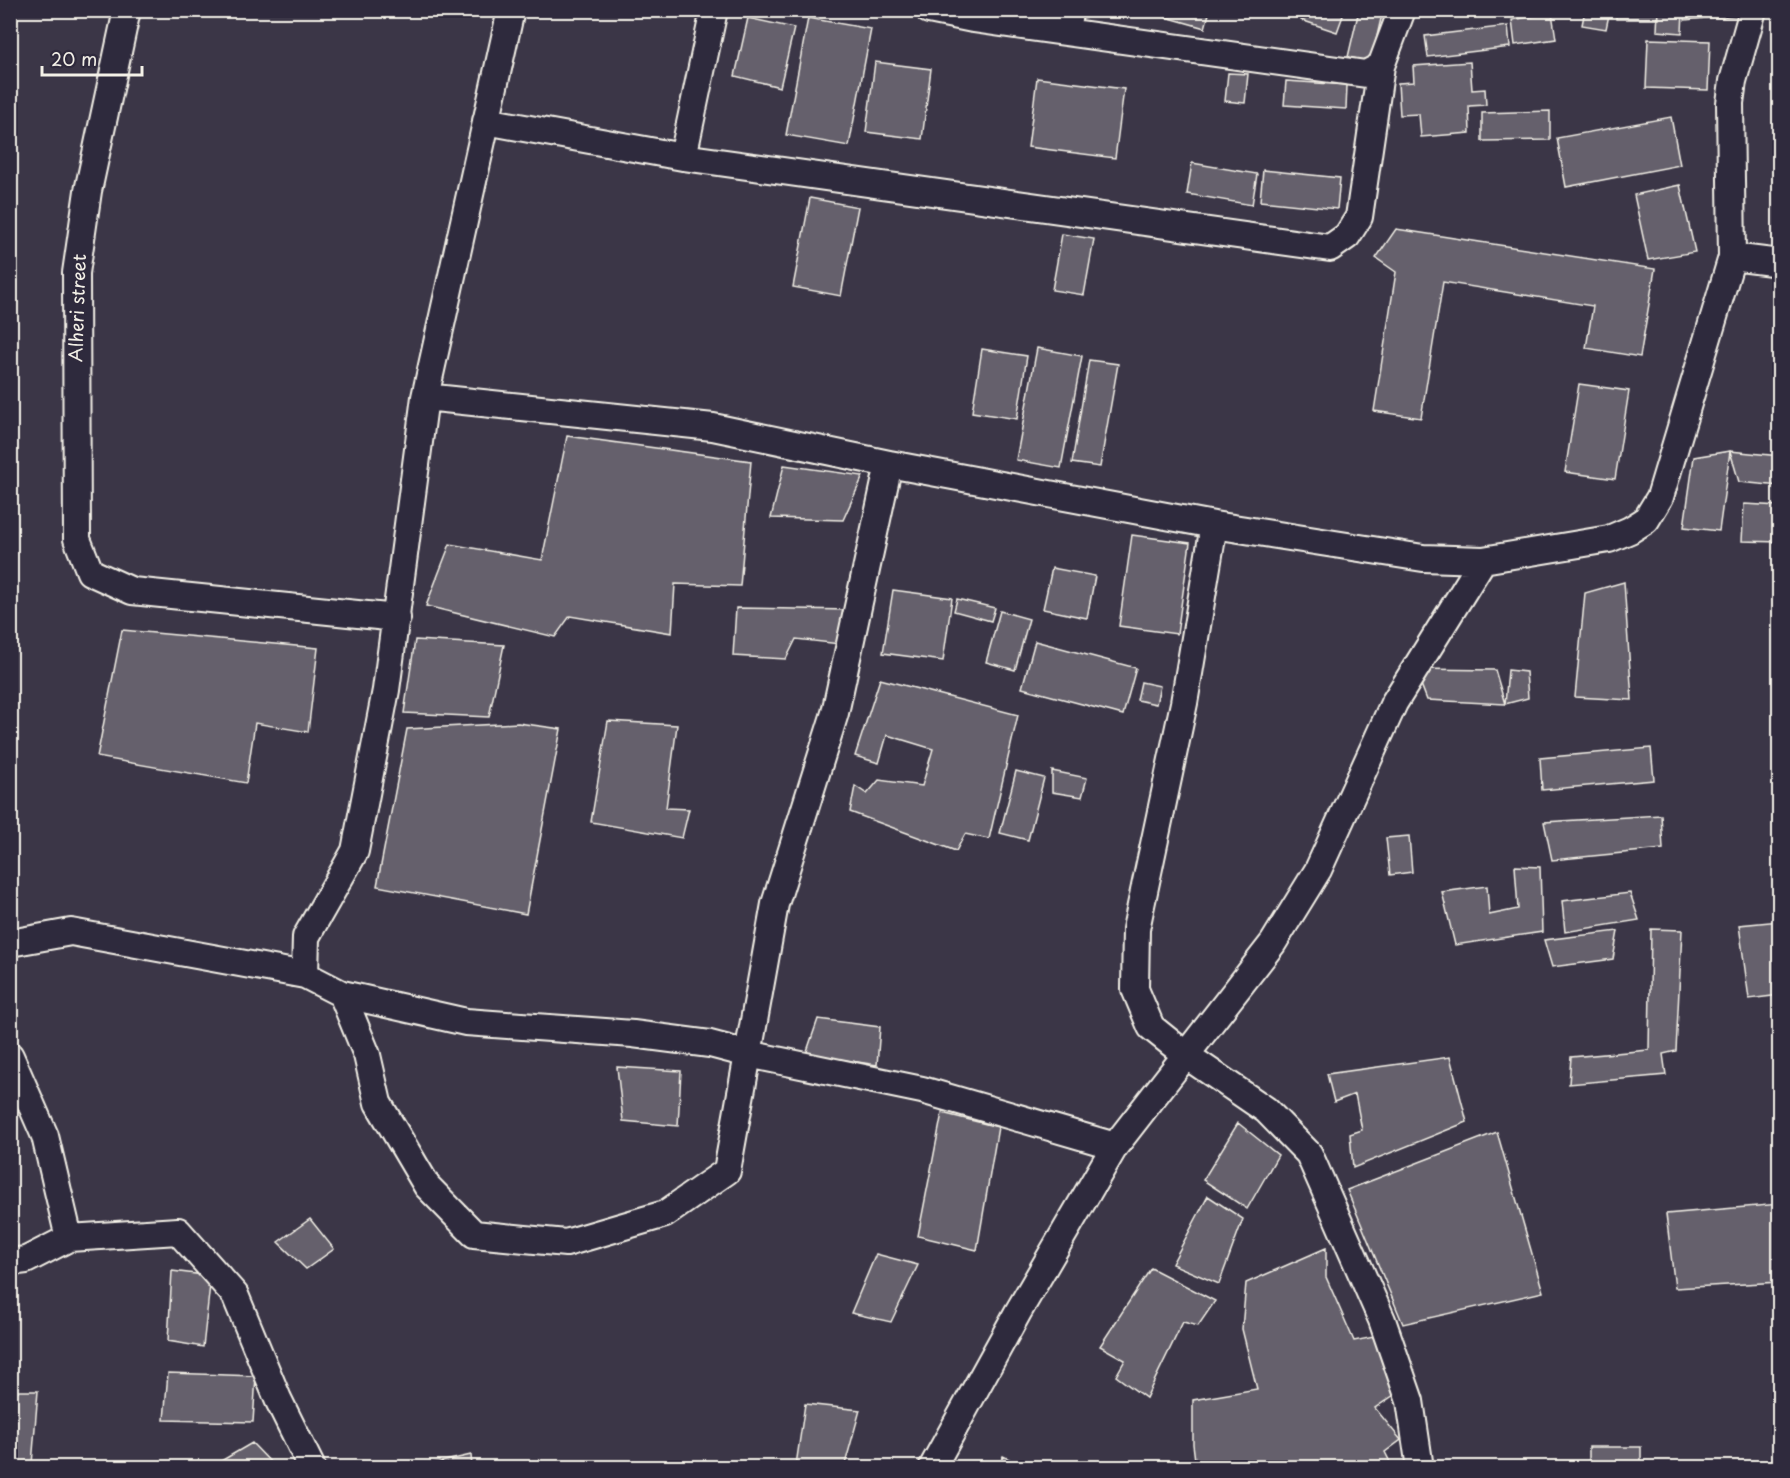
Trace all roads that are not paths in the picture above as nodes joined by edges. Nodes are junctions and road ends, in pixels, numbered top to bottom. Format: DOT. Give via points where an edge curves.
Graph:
graph roads {
  1 [pos="127,10"];
  2 [pos="511,10"];
  3 [pos="714,10"];
  4 [pos="929,10"];
  5 [pos="1402,10"];
  6 [pos="1753,10"];
  7 [pos="1067,21"];
  8 [pos="1381,66"];
  9 [pos="486,121"];
  10 [pos="683,157"];
  11 [pos="1732,257"];
  12 [pos="1779,263"];
  13 [pos="425,397"];
  14 [pos="889,464"];
  15 [pos="1214,525"];
  16 [pos="1483,560"];
  17 [pos="397,618"];
  18 [pos="10,942"];
  19 [pos="305,975"];
  20 [pos="342,994"];
  21 [pos="748,1054"];
  22 [pos="10,1056"];
  23 [pos="1186,1056"];
  24 [pos="1115,1146"];
  25 [pos="69,1238"];
  26 [pos="10,1262"];
  27 [pos="312,1467"];
  28 [pos="932,1467"];
  29 [pos="1420,1467"];
  1 -- 17 [label="street, Alheri street" via="88,191 76,273 77,539 90,572 132,591"];
  2 -- 9 [label="street"];
  3 -- 10 [label="street"];
  4 -- 7 [label="street"];
  5 -- 8 [label="street"];
  6 -- 11 [label="street" via="1730,103"];
  7 -- 8 [label="street" via="1366,74"];
  8 -- 10 [label="street" via="1359,217 1347,236 1330,248"];
  9 -- 10 [label="street"];
  9 -- 13 [label="street"];
  11 -- 12 [label="street"];
  11 -- 16 [label="street" via="1660,498 1646,520 1609,539"];
  13 -- 14 [label="street" via="714,427"];
  13 -- 17 [label="street"];
  14 -- 15 [label="street"];
  14 -- 21 [label="street" via="835,713 775,904"];
  15 -- 16 [label="street" via="1423,558"];
  15 -- 23 [label="street" via="1184,703 1136,929 1135,989 1151,1027"];
  16 -- 23 [label="street" via="1394,703 1318,870 1273,943"];
  17 -- 19 [label="street" via="355,851 306,937"];
  18 -- 19 [label="street" via="71,932"];
  19 -- 20 [label="street"];
  20 -- 21 [label="street" via="466,1022 633,1034 710,1044"];
  20 -- 21 [label="street" via="367,1055 378,1103 427,1186 474,1234 566,1243 665,1214 727,1171"];
  21 -- 24 [label="street" via="922,1090"];
  22 -- 25 [label="street" via="45,1136"];
  23 -- 24 [label="street"];
  23 -- 29 [label="street" via="1266,1110 1309,1154 1382,1320 1410,1401"];
  24 -- 28 [label="street"];
  25 -- 26 [label="street" via="26,1260"];
  25 -- 27 [label="street" via="178,1231 235,1295 278,1399"];
}
